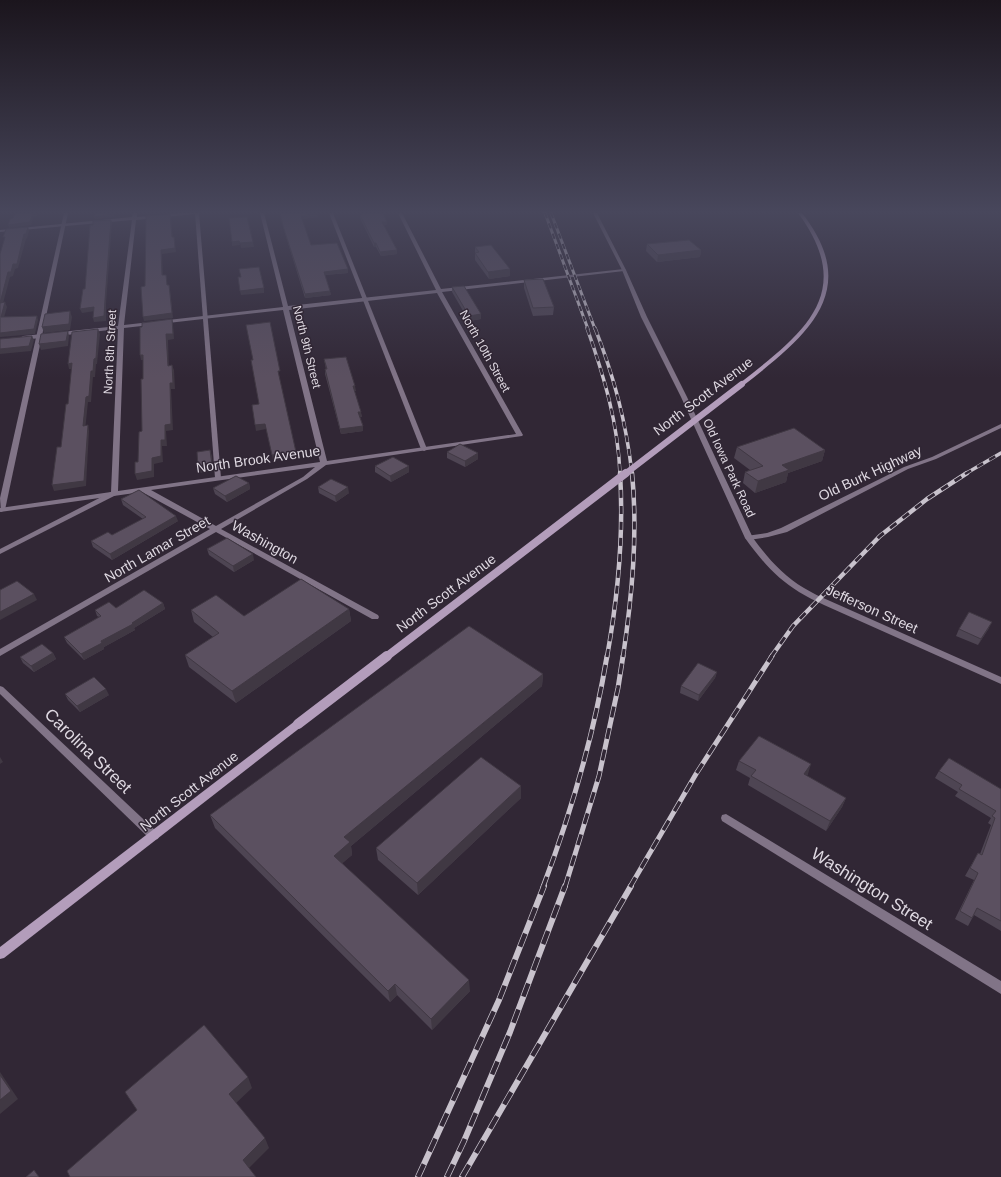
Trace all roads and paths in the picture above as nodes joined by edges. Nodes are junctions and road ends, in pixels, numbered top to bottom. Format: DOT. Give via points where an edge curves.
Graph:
graph roads {
  1 [pos="54,268"];
  2 [pos="128,268"];
  3 [pos="202,268"];
  4 [pos="276,268"];
  5 [pos="353,268"];
  6 [pos="427,268"];
  7 [pos="825,268"];
  8 [pos="624,270"];
  9 [pos="439,291"];
  10 [pos="365,299"];
  11 [pos="286,308"];
  12 [pos="206,318"];
  13 [pos="121,327"];
  14 [pos="39,336"];
  15 [pos="16,339"];
  16 [pos="1001,426"];
  17 [pos="520,435"];
  18 [pos="424,449"];
  19 [pos="324,463"];
  20 [pos="218,478"];
  21 [pos="143,489"];
  22 [pos="114,494"];
  23 [pos="1,510"];
  24 [pos="215,530"];
  25 [pos="749,538"];
  26 [pos="0,552"];
  27 [pos="375,617"];
  28 [pos="0,654"];
  29 [pos="1001,681"];
  30 [pos="0,689"];
  31 [pos="726,818"];
  32 [pos="154,836"];
  33 [pos="0,954"];
  34 [pos="1001,988"];
  1 -- 14 [label="street"];
  2 -- 13 [label="street, North 8th Street"];
  3 -- 12 [label="street"];
  4 -- 11 [label="street, North 9th Street"];
  5 -- 10 [label="street"];
  6 -- 9 [label="street, North 10th Street"];
  7 -- 32 [label="main road, North Scott Avenue, bridge" via="825,289 818,308 811,322 794,341 742,384"];
  8 -- 9 [label="street"];
  8 -- 25 [label="street, Old Iowa Park Road"];
  9 -- 10 [label="street"];
  9 -- 17 [label="street, North 10th Street"];
  10 -- 11 [label="street"];
  10 -- 18 [label="street"];
  11 -- 12 [label="street"];
  11 -- 19 [label="street, North 9th Street"];
  12 -- 13 [label="street"];
  12 -- 20 [label="street"];
  13 -- 14 [label="street"];
  13 -- 22 [label="street, North 8th Street"];
  14 -- 15 [label="street"];
  14 -- 23 [label="street"];
  16 -- 25 [label="street, Old Burk Highway" via="934,458 906,468 784,530"];
  17 -- 18 [label="street, North Brook Avenue"];
  18 -- 19 [label="street, North Brook Avenue"];
  19 -- 20 [label="street, North Brook Avenue"];
  19 -- 24 [label="street, North Lamar Street" via="305,478"];
  20 -- 21 [label="street, North Brook Avenue"];
  21 -- 22 [label="street, North Brook Avenue"];
  21 -- 24 [label="street, Washington"];
  22 -- 23 [label="street, North Brook Avenue"];
  22 -- 26 [label="street"];
  24 -- 27 [label="street, Washington"];
  24 -- 28 [label="street, North Lamar Street"];
  25 -- 29 [label="street, Jefferson Street" via="774,569 801,590"];
  30 -- 32 [label="street, Carolina Street"];
  31 -- 34 [label="street, Washington Street"];
  32 -- 33 [label="main road, North Scott Avenue"];
}
